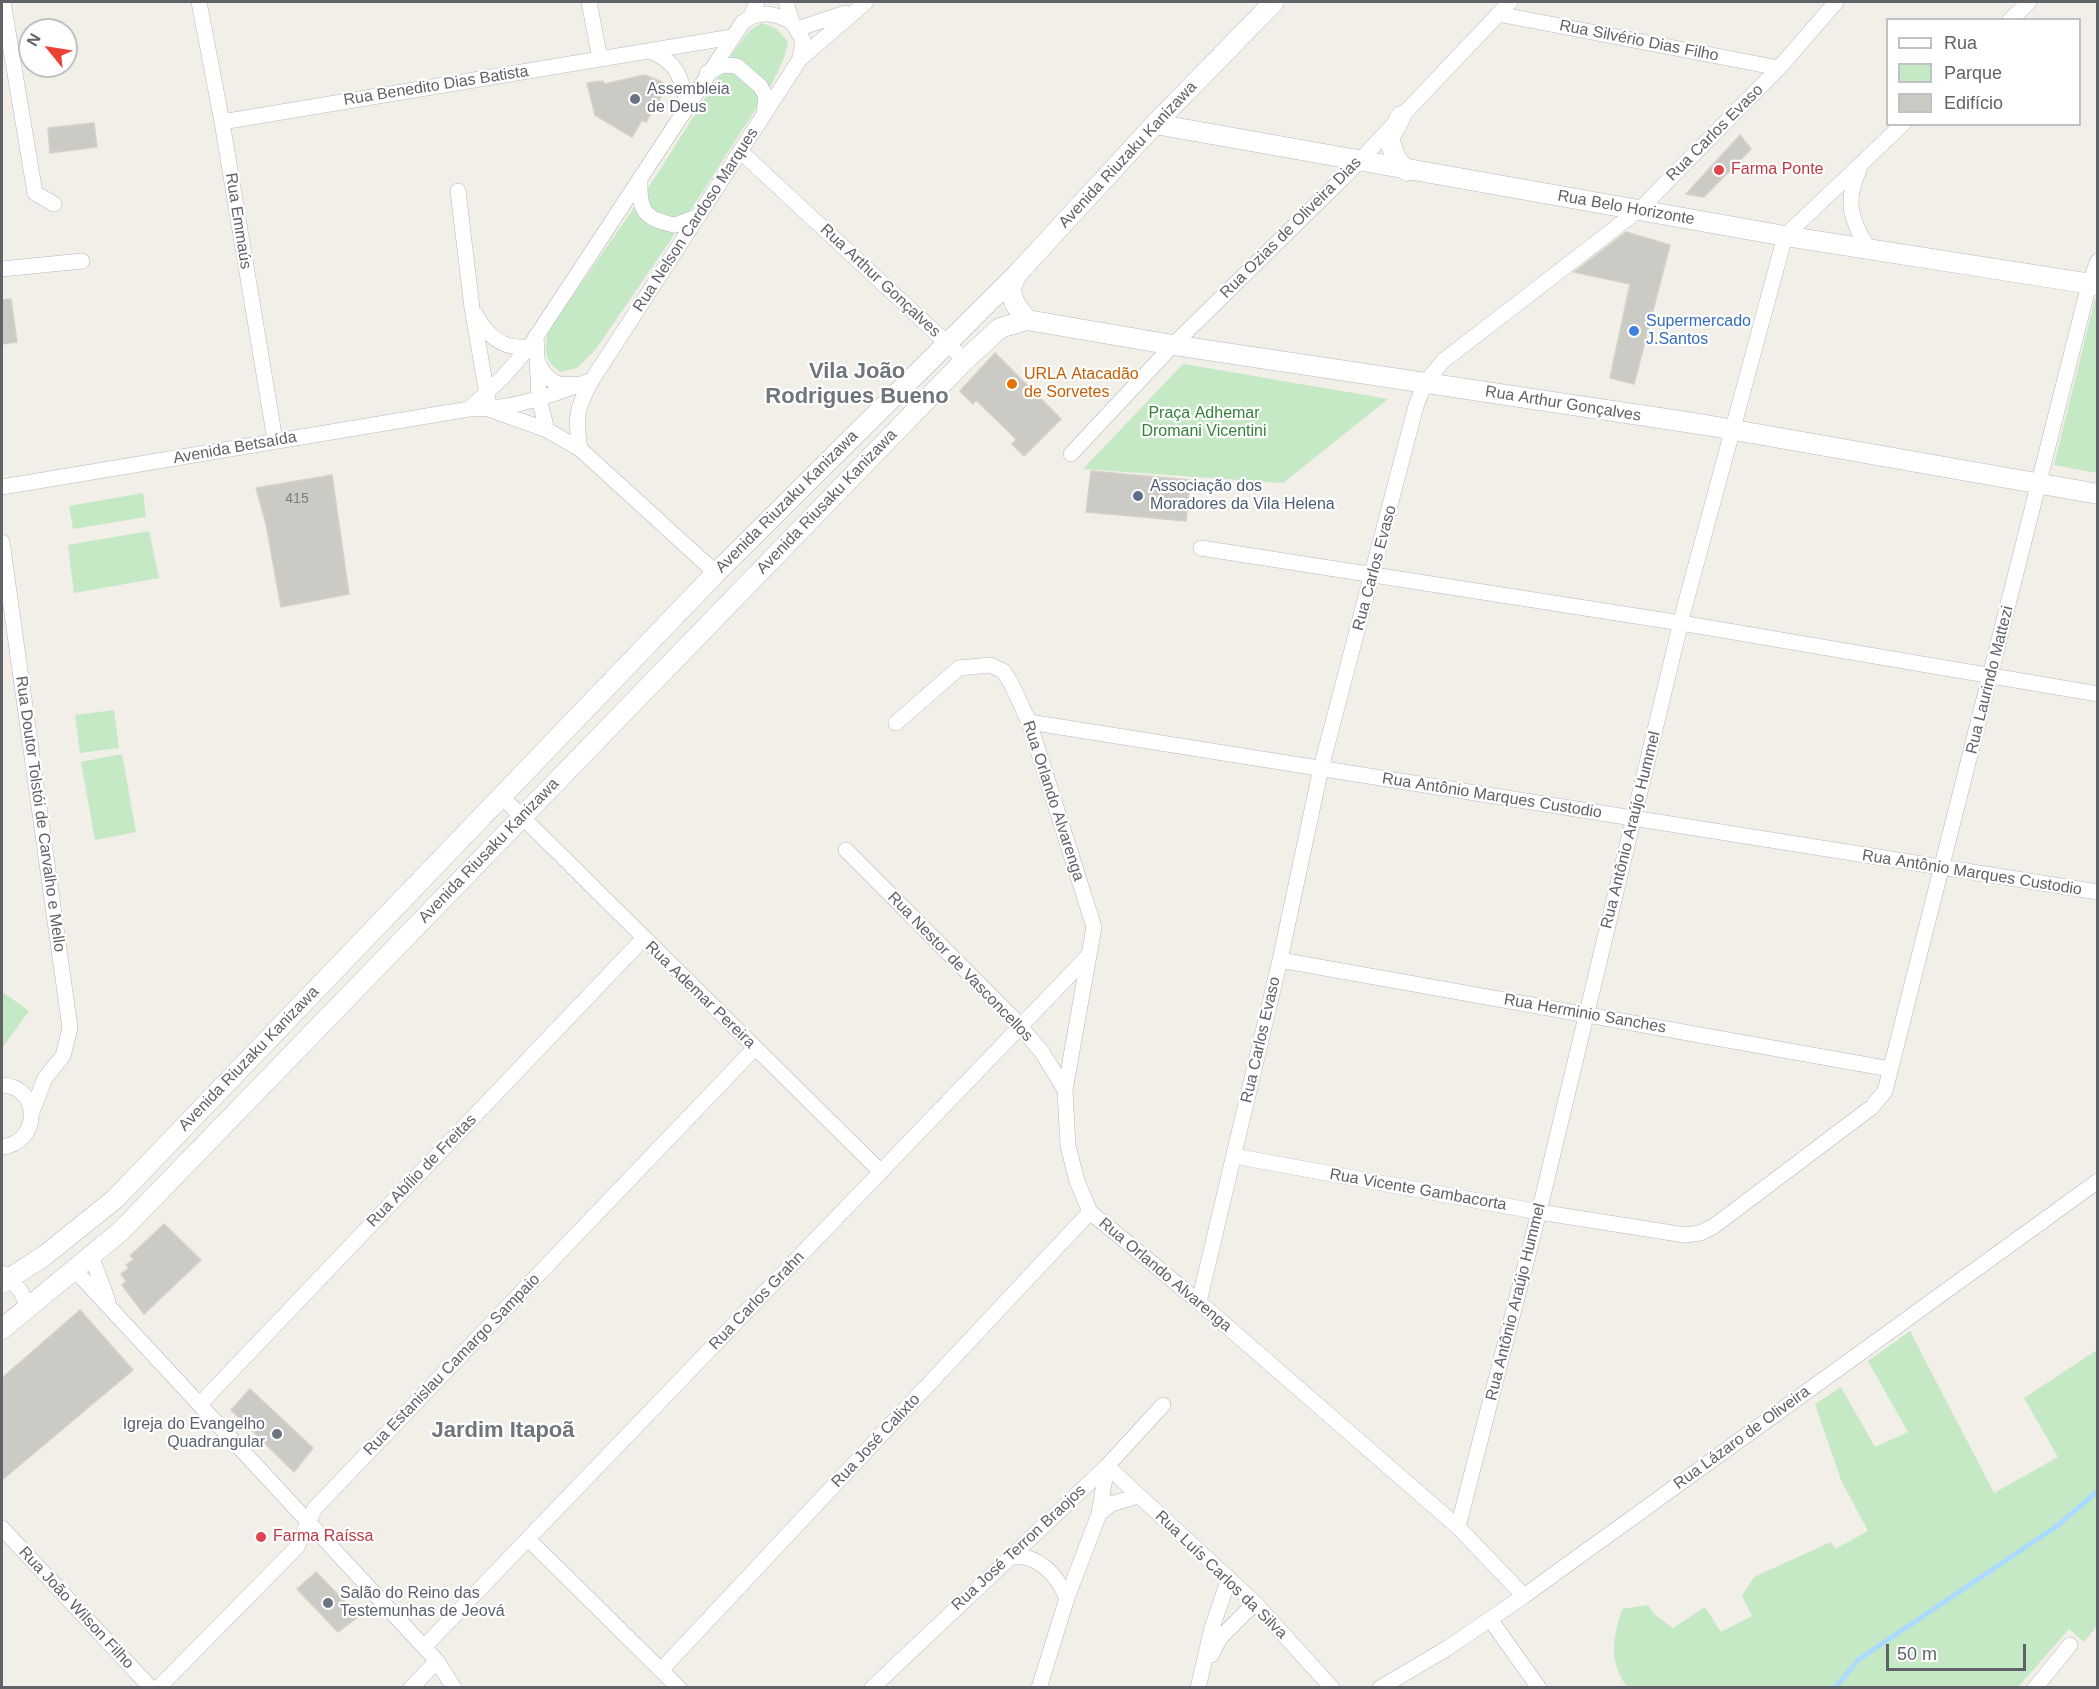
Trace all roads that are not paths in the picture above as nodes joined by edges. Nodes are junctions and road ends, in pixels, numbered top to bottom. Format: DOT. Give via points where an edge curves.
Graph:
graph roads {
  1 [pos="3,2"];
  2 [pos="199,2"];
  3 [pos="589,2"];
  4 [pos="786,2"];
  5 [pos="866,2"];
  6 [pos="1274,2"];
  7 [pos="1510,2"];
  8 [pos="1836,2"];
  9 [pos="2029,2"];
  10 [pos="754,9"];
  11 [pos="851,12"];
  12 [pos="1498,14"];
  13 [pos="2012,18"];
  14 [pos="794,26"];
  15 [pos="732,37"];
  16 [pos="650,51"];
  17 [pos="600,59"];
  18 [pos="800,59"];
  19 [pos="1779,69"];
  20 [pos="707,73"];
  21 [pos="687,104"];
  22 [pos="764,114"];
  23 [pos="1401,116"];
  24 [pos="222,122"];
  25 [pos="1155,124"];
  26 [pos="1901,126"];
  27 [pos="740,151"];
  28 [pos="1359,162"];
  29 [pos="1862,165"];
  30 [pos="1407,171"];
  31 [pos="640,178"];
  32 [pos="458,191"];
  33 [pos="54,204"];
  34 [pos="1640,209"];
  35 [pos="699,216"];
  36 [pos="1785,236"];
  37 [pos="1868,247"];
  38 [pos="82,261"];
  39 [pos="2097,261"];
  40 [pos="2,269"];
  41 [pos="1017,274"];
  42 [pos="2093,284"];
  43 [pos="472,308"];
  44 [pos="1027,320"];
  45 [pos="533,341"];
  46 [pos="946,341"];
  47 [pos="1173,345"];
  48 [pos="965,360"];
  49 [pos="537,361"];
  50 [pos="592,380"];
  51 [pos="1425,383"];
  52 [pos="485,393"];
  53 [pos="539,399"];
  54 [pos="494,408"];
  55 [pos="469,409"];
  56 [pos="547,430"];
  57 [pos="1732,431"];
  58 [pos="275,440"];
  59 [pos="580,449"];
  60 [pos="1071,454"];
  61 [pos="2037,484"];
  62 [pos="2,487"];
  63 [pos="2097,494"];
  64 [pos="2,542"];
  65 [pos="1201,548"];
  66 [pos="716,573"];
  67 [pos="1373,575"];
  68 [pos="1681,623"];
  69 [pos="1992,675"];
  70 [pos="2097,693"];
  71 [pos="1029,722"];
  72 [pos="896,723"];
  73 [pos="1321,768"];
  74 [pos="501,796"];
  75 [pos="522,816"];
  76 [pos="1633,819"];
  77 [pos="846,850"];
  78 [pos="1942,868"];
  79 [pos="2097,892"];
  80 [pos="643,939"];
  81 [pos="1090,955"];
  82 [pos="1280,960"];
  83 [pos="1585,1014"];
  84 [pos="1020,1027"];
  85 [pos="755,1048"];
  86 [pos="1890,1069"];
  87 [pos="45,1078"];
  88 [pos="8,1087"];
  89 [pos="1065,1090"];
  90 [pos="1881,1098"];
  91 [pos="32,1112"];
  92 [pos="2,1147"];
  93 [pos="1234,1156"];
  94 [pos="881,1172"];
  95 [pos="2097,1181"];
  96 [pos="1090,1212"];
  97 [pos="1539,1212"];
  98 [pos="65,1239"];
  99 [pos="92,1255"];
  100 [pos="74,1269"];
  101 [pos="3,1278"];
  102 [pos="1198,1302"];
  103 [pos="28,1306"];
  104 [pos="112,1309"];
  105 [pos="2,1329"];
  106 [pos="200,1404"];
  107 [pos="1162,1405"];
  108 [pos="1107,1466"];
  109 [pos="1137,1496"];
  110 [pos="1099,1514"];
  111 [pos="309,1524"];
  112 [pos="1458,1527"];
  113 [pos="2,1528"];
  114 [pos="528,1539"];
  115 [pos="1009,1558"];
  116 [pos="1229,1578"];
  117 [pos="1524,1596"];
  118 [pos="1067,1598"];
  119 [pos="1255,1603"];
  120 [pos="1490,1619"];
  121 [pos="2070,1645"];
  122 [pos="424,1647"];
  123 [pos="437,1661"];
  124 [pos="662,1669"];
  125 [pos="1200,1681"];
  126 [pos="151,1688"];
  127 [pos="158,1688"];
  128 [pos="411,1688"];
  129 [pos="454,1688"];
  130 [pos="679,1688"];
  131 [pos="872,1688"];
  132 [pos="1039,1688"];
  133 [pos="1332,1688"];
  134 [pos="1380,1688"];
  135 [pos="1539,1688"];
  136 [pos="2034,1688"];
  1 -- 33 [label="street" via="35,193"];
  2 -- 24 [label="street, Rua Emmaús"];
  3 -- 17 [label="street"];
  4 -- 14 [label="street"];
  5 -- 11 [label="street, Rua Nelson Cardoso Marques"];
  6 -- 25 [label="street, Avenida Riuzaku Kanizawa"];
  7 -- 12 [label="street, Rua Ozias de Oliveira Dias"];
  8 -- 19 [label="street, Rua Carlos Evaso"];
  9 -- 13 [label="street"];
  10 -- 14 [label="street" via="774,13"];
  10 -- 15 [label="street"];
  11 -- 14 [label="street, Rua Nelson Cardoso Marques"];
  11 -- 18 [label="street, Rua Nelson Cardoso Marques"];
  12 -- 19 [label="street, Rua Silvério Dias Filho"];
  12 -- 23 [label="street, Rua Ozias de Oliveira Dias"];
  14 -- 18 [label="street" via="803,40"];
  15 -- 16 [label="street, Rua Benedito Dias Batista"];
  15 -- 20 [label="street"];
  16 -- 17 [label="street, Rua Benedito Dias Batista"];
  16 -- 21 [label="street" via="667,58 674,67"];
  17 -- 24 [label="street, Rua Benedito Dias Batista"];
  18 -- 22 [label="street, Rua Nelson Cardoso Marques"];
  19 -- 34 [label="street, Rua Carlos Evaso"];
  20 -- 21 [label="street"];
  20 -- 22 [label="street" via="723,65 737,66 766,96"];
  21 -- 31 [label="street"];
  22 -- 27 [label="street, Rua Nelson Cardoso Marques"];
  23 -- 28 [label="street, Rua Ozias de Oliveira Dias"];
  23 -- 30 [label="street" via="1389,139 1396,159"];
  24 -- 58 [label="street, Rua Emmaús"];
  25 -- 28 [label="street, Rua Belo Horizonte"];
  25 -- 41 [label="street, Avenida Riuzaku Kanizawa"];
  26 -- 29 [label="street"];
  27 -- 35 [label="street, Rua Nelson Cardoso Marques"];
  27 -- 46 [label="street, Rua Arthur Gonçalves"];
  28 -- 30 [label="street, Rua Belo Horizonte"];
  28 -- 47 [label="street, Rua Ozias de Oliveira Dias"];
  29 -- 36 [label="street"];
  29 -- 37 [label="street" via="1851,190 1850,213"];
  30 -- 34 [label="street, Rua Belo Horizonte"];
  31 -- 35 [label="street" via="639,204 645,214 675,225"];
  31 -- 45 [label="street"];
  32 -- 43 [label="street"];
  34 -- 36 [label="street, Rua Belo Horizonte"];
  34 -- 51 [label="street, Rua Carlos Evaso" via="1443,361"];
  35 -- 50 [label="street, Rua Nelson Cardoso Marques"];
  36 -- 37 [label="street, Rua Belo Horizonte"];
  36 -- 57 [label="street, Rua Antônio Araújo Hummel"];
  37 -- 42 [label="street, Rua Belo Horizonte"];
  38 -- 40 [label="street"];
  39 -- 42 [label="street, Rua Laurindo Mattezi"];
  41 -- 44 [label="street" via="1010,289"];
  41 -- 46 [label="street, Avenida Riuzaku Kanizawa"];
  42 -- 61 [label="street, Rua Laurindo Mattezi"];
  43 -- 45 [label="street" via="482,326 500,343 520,348"];
  43 -- 52 [label="street"];
  44 -- 47 [label="street, Rua Arthur Gonçalves"];
  44 -- 48 [label="street, Rua Arthur Gonçalves" via="1000,328"];
  45 -- 49 [label="street"];
  45 -- 52 [label="street"];
  46 -- 48 [label="street, Rua Arthur Gonçalves"];
  46 -- 66 [label="street, Avenida Riuzaku Kanizawa"];
  47 -- 51 [label="street, Rua Arthur Gonçalves"];
  47 -- 60 [label="street, Rua Ozias de Oliveira Dias"];
  48 -- 75 [label="street, Avenida Riusaku Kanizawa"];
  49 -- 50 [label="street" via="543,375 554,382 569,385"];
  49 -- 53 [label="street"];
  50 -- 53 [label="street"];
  50 -- 59 [label="street, Rua Nelson Cardoso Marques" via="578,404"];
  51 -- 57 [label="street, Rua Arthur Gonçalves"];
  51 -- 67 [label="street, Rua Carlos Evaso"];
  52 -- 54 [label="street"];
  52 -- 55 [label="street"];
  53 -- 54 [label="street"];
  53 -- 56 [label="street"];
  54 -- 55 [label="street, Avenida Betsaída"];
  54 -- 56 [label="street"];
  55 -- 58 [label="street, Avenida Betsaída"];
  56 -- 59 [label="street"];
  57 -- 61 [label="street, Rua Arthur Gonçalves"];
  57 -- 68 [label="street, Rua Antônio Araújo Hummel"];
  58 -- 62 [label="street, Avenida Betsaída"];
  59 -- 66 [label="street"];
  61 -- 63 [label="street, Rua Arthur Gonçalves"];
  61 -- 69 [label="street, Rua Laurindo Mattezi"];
  64 -- 87 [label="street, Rua Doutor Tolstói de Carvalho e Mello" via="70,1028 63,1056"];
  65 -- 67 [label="street"];
  66 -- 74 [label="street, Avenida Riuzaku Kanizawa"];
  67 -- 68 [label="street"];
  67 -- 73 [label="street, Rua Carlos Evaso"];
  68 -- 69 [label="street"];
  68 -- 76 [label="street, Rua Antônio Araújo Hummel"];
  69 -- 70 [label="street"];
  69 -- 78 [label="street, Rua Laurindo Mattezi"];
  71 -- 72 [label="street, Rua Orlando Alvarenga" via="1003,671 990,665 960,668"];
  71 -- 73 [label="street, Rua Antônio Marques Custodio"];
  71 -- 81 [label="street, Rua Orlando Alvarenga" via="1094,927"];
  73 -- 76 [label="street, Rua Antônio Marques Custodio"];
  73 -- 82 [label="street, Rua Carlos Evaso"];
  74 -- 75 [label="street"];
  74 -- 98 [label="street, Avenida Riuzaku Kanizawa" via="115,1199"];
  75 -- 80 [label="street, Rua Ademar Pereira"];
  75 -- 99 [label="street, Avenida Riusaku Kanizawa" via="129,1223"];
  76 -- 78 [label="street, Rua Antônio Marques Custodio"];
  76 -- 83 [label="street, Rua Antônio Araújo Hummel"];
  77 -- 84 [label="street, Rua Nestor de Vasconcellos"];
  78 -- 79 [label="street, Rua Antônio Marques Custodio"];
  78 -- 86 [label="street, Rua Laurindo Mattezi"];
  80 -- 85 [label="street, Rua Ademar Pereira"];
  80 -- 106 [label="street, Rua Abílio de Freitas"];
  81 -- 84 [label="street, Rua Carlos Grahn"];
  81 -- 89 [label="street, Rua Orlando Alvarenga"];
  82 -- 83 [label="street, Rua Herminio Sanches"];
  82 -- 93 [label="street, Rua Carlos Evaso"];
  83 -- 86 [label="street, Rua Herminio Sanches"];
  83 -- 97 [label="street, Rua Antônio Araújo Hummel"];
  84 -- 89 [label="street, Rua Nestor de Vasconcellos" via="1042,1052"];
  84 -- 94 [label="street, Rua Carlos Grahn"];
  85 -- 94 [label="street, Rua Ademar Pereira"];
  85 -- 111 [label="street, Rua Estanislau Camargo Sampaio" via="315,1508"];
  86 -- 90 [label="street, Rua Laurindo Mattezi"];
  87 -- 88 [label="street"];
  87 -- 91 [label="street, Rua Doutor Tolstói de Carvalho e Mello"];
  88 -- 91 [label="street" via="29,1102"];
  89 -- 96 [label="street, Rua Orlando Alvarenga" via="1068,1146"];
  90 -- 97 [label="street, Rua Vicente Gambacorta" via="1700,1233 1685,1235"];
  91 -- 92 [label="street, Rua Doutor Tolstói de Carvalho e Mello" via="22,1139"];
  93 -- 97 [label="street, Rua Vicente Gambacorta"];
  93 -- 102 [label="street, Rua Carlos Evaso"];
  94 -- 114 [label="street, Rua Carlos Grahn"];
  95 -- 117 [label="street, Rua Lázaro de Oliveira"];
  96 -- 102 [label="street, Rua Orlando Alvarenga"];
  96 -- 124 [label="street, Rua José Calixto"];
  97 -- 112 [label="street, Rua Antônio Araújo Hummel"];
  98 -- 99 [label="street" via="83,1241"];
  98 -- 100 [label="street" via="63,1259"];
  98 -- 101 [label="street, Avenida Riuzaku Kanizawa"];
  99 -- 100 [label="street, Avenida Riusaku Kanizawa"];
  99 -- 104 [label="street"];
  100 -- 103 [label="street, Avenida Riusaku Kanizawa"];
  100 -- 104 [label="street"];
  101 -- 103 [label="street, Avenida Riuzaku Kanizawa" via="20,1290"];
  102 -- 112 [label="street, Rua Orlando Alvarenga"];
  103 -- 105 [label="street, Avenida Riusaku Kanizawa"];
  104 -- 106 [label="street"];
  106 -- 111 [label="street"];
  107 -- 108 [label="street, Rua José Terron Braojos"];
  108 -- 109 [label="street, Rua Luís Carlos da Silva"];
  108 -- 110 [label="street"];
  108 -- 115 [label="street, Rua José Terron Braojos"];
  109 -- 110 [label="street" via="1111,1504"];
  109 -- 116 [label="street, Rua Luís Carlos da Silva"];
  110 -- 118 [label="street"];
  111 -- 122 [label="street"];
  111 -- 127 [label="street, Rua Estanislau Camargo Sampaio" via="297,1547"];
  112 -- 117 [label="street, Rua Orlando Alvarenga"];
  113 -- 126 [label="street, Rua João Wilson Filho"];
  114 -- 122 [label="street, Rua Carlos Grahn"];
  114 -- 124 [label="street"];
  115 -- 118 [label="street" via="1037,1561 1058,1581"];
  115 -- 131 [label="street, Rua José Terron Braojos"];
  116 -- 119 [label="street, Rua Luís Carlos da Silva"];
  116 -- 125 [label="street"];
  117 -- 120 [label="street, Rua Lázaro de Oliveira"];
  118 -- 132 [label="street"];
  119 -- 125 [label="street" via="1221,1638"];
  119 -- 133 [label="street, Rua Luís Carlos da Silva"];
  120 -- 134 [label="street, Rua Lázaro de Oliveira"];
  120 -- 135 [label="street"];
  121 -- 136 [label="street"];
  122 -- 123 [label="street"];
  123 -- 128 [label="street"];
  123 -- 129 [label="street"];
  124 -- 130 [label="street"];
}
